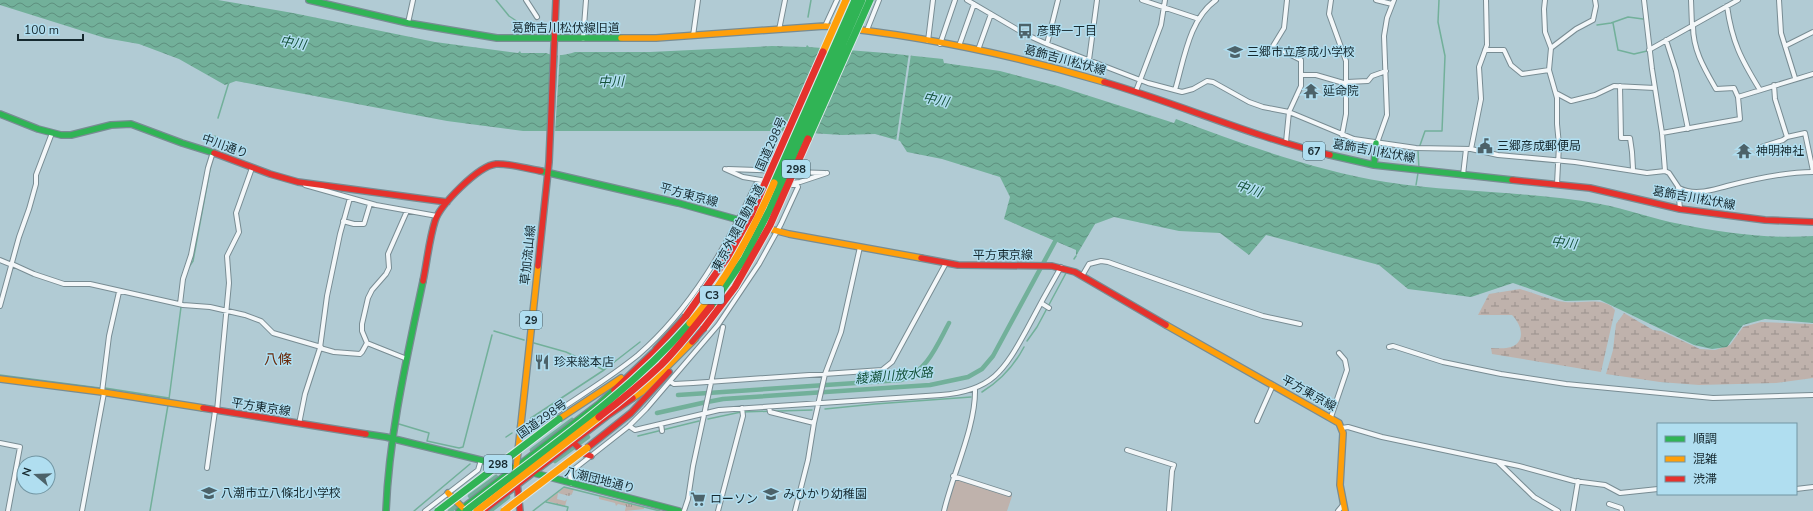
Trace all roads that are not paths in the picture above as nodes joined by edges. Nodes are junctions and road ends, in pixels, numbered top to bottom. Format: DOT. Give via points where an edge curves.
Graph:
graph roads {
  1 [pos="309,0"];
  2 [pos="413,0"];
  3 [pos="526,0"];
  4 [pos="556,0"];
  5 [pos="586,0"];
  6 [pos="698,0"];
  7 [pos="785,0"];
  8 [pos="837,0"];
  9 [pos="846,0"];
  10 [pos="855,0"];
  11 [pos="862,0"];
  12 [pos="870,0"];
  13 [pos="879,0"];
  14 [pos="933,0"];
  15 [pos="955,0"];
  16 [pos="967,0"];
  17 [pos="1058,0"];
  18 [pos="1097,0"];
  19 [pos="1142,0"];
  20 [pos="1165,0"];
  21 [pos="1216,0"];
  22 [pos="1287,0"];
  23 [pos="1331,0"];
  24 [pos="1376,0"];
  25 [pos="1486,0"];
  26 [pos="1546,0"];
  27 [pos="1595,0"];
  28 [pos="1644,0"];
  29 [pos="1691,0"];
  30 [pos="1738,0"];
  31 [pos="1779,0"];
  32 [pos="332,2"];
  33 [pos="1393,2"];
  34 [pos="974,4"];
  35 [pos="1727,6"];
  36 [pos="1164,7"];
  37 [pos="991,14"];
  38 [pos="537,17"];
  39 [pos="1199,19"];
  40 [pos="408,22"];
  41 [pos="825,26"];
  42 [pos="1692,26"];
  43 [pos="779,30"];
  44 [pos="867,30"];
  45 [pos="1813,32"];
  46 [pos="693,36"];
  47 [pos="583,38"];
  48 [pos="555,40"];
  49 [pos="1666,40"];
  50 [pos="928,41"];
  51 [pos="940,44"];
  52 [pos="1047,44"];
  53 [pos="959,46"];
  54 [pos="1785,46"];
  55 [pos="1551,48"];
  56 [pos="978,50"];
  57 [pos="1485,50"];
  58 [pos="1649,50"];
  59 [pos="1089,60"];
  60 [pos="1549,70"];
  61 [pos="1386,71"];
  62 [pos="1813,74"];
  63 [pos="1301,75"];
  64 [pos="1795,78"];
  65 [pos="1140,81"];
  66 [pos="1347,83"];
  67 [pos="1774,85"];
  68 [pos="1620,86"];
  69 [pos="1655,88"];
  70 [pos="1175,90"];
  71 [pos="1760,90"];
  72 [pos="1136,91"];
  73 [pos="1556,94"];
  74 [pos="1738,97"];
  75 [pos="1289,112"];
  76 [pos="0,114"];
  77 [pos="1688,129"];
  78 [pos="52,133"];
  79 [pos="1662,133"];
  80 [pos="1342,135"];
  81 [pos="1787,137"];
  82 [pos="1286,142"];
  83 [pos="1376,143"];
  84 [pos="1761,147"];
  85 [pos="1811,148"];
  86 [pos="1468,149"];
  87 [pos="213,152"];
  88 [pos="1559,160"];
  89 [pos="1374,165"];
  90 [pos="252,168"];
  91 [pos="1632,169"];
  92 [pos="1665,170"];
  93 [pos="1813,171"];
  94 [pos="548,172"];
  95 [pos="1463,175"];
  96 [pos="298,182"];
  97 [pos="1557,184"];
  98 [pos="776,185"];
  99 [pos="1678,187"];
  100 [pos="350,198"];
  101 [pos="447,202"];
  102 [pos="370,204"];
  103 [pos="1680,209"];
  104 [pos="407,211"];
  105 [pos="437,216"];
  106 [pos="738,220"];
  107 [pos="343,221"];
  108 [pos="1813,222"];
  109 [pos="777,231"];
  110 [pos="860,247"];
  111 [pos="0,260"];
  112 [pos="946,263"];
  113 [pos="12,265"];
  114 [pos="1061,267"];
  115 [pos="1082,276"];
  116 [pos="119,292"];
  117 [pos="1041,303"];
  118 [pos="180,304"];
  119 [pos="0,306"];
  120 [pos="1050,308"];
  121 [pos="227,311"];
  122 [pos="1300,324"];
  123 [pos="723,327"];
  124 [pos="695,339"];
  125 [pos="367,344"];
  126 [pos="659,346"];
  127 [pos="1389,347"];
  128 [pos="320,348"];
  129 [pos="1339,353"];
  130 [pos="407,359"];
  131 [pos="825,374"];
  132 [pos="0,380"];
  133 [pos="671,382"];
  134 [pos="711,382"];
  135 [pos="1273,385"];
  136 [pos="975,388"];
  137 [pos="103,393"];
  138 [pos="1813,395"];
  139 [pos="819,403"];
  140 [pos="770,409"];
  141 [pos="216,411"];
  142 [pos="742,411"];
  143 [pos="705,413"];
  144 [pos="1331,417"];
  145 [pos="1256,421"];
  146 [pos="814,423"];
  147 [pos="299,424"];
  148 [pos="519,426"];
  149 [pos="629,426"];
  150 [pos="1342,428"];
  151 [pos="393,438"];
  152 [pos="573,442"];
  153 [pos="0,443"];
  154 [pos="1127,450"];
  155 [pos="590,456"];
  156 [pos="481,460"];
  157 [pos="1497,462"];
  158 [pos="207,468"];
  159 [pos="516,469"];
  160 [pos="533,473"];
  161 [pos="953,476"];
  162 [pos="1578,481"];
  163 [pos="572,484"];
  164 [pos="517,485"];
  165 [pos="1813,487"];
  166 [pos="1657,489"];
  167 [pos="1797,490"];
  168 [pos="448,493"];
  169 [pos="1009,494"];
  170 [pos="1609,504"];
  171 [pos="1342,509"];
  172 [pos="463,510"];
  173 [pos="8,511"];
  174 [pos="82,511"];
  175 [pos="386,511"];
  176 [pos="425,511"];
  177 [pos="438,511"];
  178 [pos="477,511"];
  179 [pos="483,511"];
  180 [pos="504,511"];
  181 [pos="520,511"];
  182 [pos="679,511"];
  183 [pos="684,511"];
  184 [pos="718,511"];
  185 [pos="795,511"];
  186 [pos="944,511"];
  187 [pos="1169,511"];
  188 [pos="1558,511"];
  189 [pos="1573,511"];
  190 [pos="1622,511"];
  1 -- 32 [label="main road, 葛飾吉川松伏線旧道"];
  2 -- 40 [label="street"];
  3 -- 38 [label="street"];
  4 -- 48 [label="main road, 草加流山線 / 29"];
  5 -- 47 [label="street"];
  6 -- 46 [label="street"];
  7 -- 43 [label="street"];
  8 -- 41 [label="street"];
  9 -- 126 [label="main road, 国道298号 / 298, bridge" via="750,215 727,258 686,316"];
  10 -- 172 [label="main road, 東京外環自動車道 / C3, bridge" via="753,227 706,303 656,361 623,390"];
  11 -- 178 [label="main road, 東京外環自動車道 / C3, bridge" via="770,209 744,259 713,304 679,346 645,379 558,450"];
  12 -- 124 [label="main road, 298, bridge" via="772,220 735,287"];
  13 -- 44 [label="street"];
  14 -- 50 [label="street"];
  15 -- 51 [label="street"];
  16 -- 34 [label="street"];
  17 -- 52 [label="street"];
  18 -- 59 [label="street"];
  19 -- 36 [label="street"];
  20 -- 36 [label="street"];
  21 -- 39 [label="street" via="1207,6"];
  22 -- 63 [label="street" via="1284,28 1274,46 1301,60"];
  23 -- 66 [label="street" via="1330,14 1346,61"];
  24 -- 33 [label="street"];
  25 -- 57 [label="street"];
  26 -- 55 [label="street" via="1545,32"];
  27 -- 55 [label="street" via="1593,20"];
  28 -- 58 [label="street"];
  29 -- 42 [label="street"];
  30 -- 35 [label="street"];
  31 -- 54 [label="street" via="1781,33"];
  32 -- 40 [label="main road, 葛飾吉川松伏線旧道"];
  33 -- 61 [label="street" via="1384,36"];
  34 -- 37 [label="street"];
  34 -- 53 [label="street"];
  35 -- 42 [label="street"];
  35 -- 71 [label="street" via="1731,31 1740,58"];
  36 -- 39 [label="street"];
  36 -- 65 [label="street" via="1161,25"];
  37 -- 52 [label="street"];
  37 -- 56 [label="street"];
  39 -- 70 [label="street" via="1194,25"];
  40 -- 48 [label="main road, 葛飾吉川松伏線旧道" via="497,38"];
  41 -- 43 [label="main road, 葛飾吉川松伏線旧道"];
  41 -- 44 [label="main road, 葛飾吉川松伏線 / 67"];
  42 -- 49 [label="street"];
  42 -- 74 [label="street" via="1693,40 1701,63 1716,89 1734,88"];
  43 -- 46 [label="main road, 葛飾吉川松伏線旧道"];
  44 -- 50 [label="main road, 葛飾吉川松伏線 / 67"];
  45 -- 54 [label="street"];
  46 -- 47 [label="main road, 葛飾吉川松伏線旧道"];
  47 -- 48 [label="main road, 葛飾吉川松伏線旧道"];
  48 -- 94 [label="main road, 草加流山線 / 29"];
  49 -- 58 [label="street"];
  49 -- 77 [label="street" via="1676,71"];
  50 -- 51 [label="main road, 葛飾吉川松伏線 / 67"];
  51 -- 53 [label="main road, 葛飾吉川松伏線 / 67"];
  52 -- 59 [label="street"];
  53 -- 56 [label="main road, 葛飾吉川松伏線 / 67"];
  54 -- 64 [label="street"];
  55 -- 60 [label="street"];
  56 -- 72 [label="main road, 葛飾吉川松伏線 / 67" via="1043,64"];
  57 -- 60 [label="street" via="1504,50 1511,65 1522,74"];
  57 -- 86 [label="street" via="1479,67 1481,98"];
  58 -- 69 [label="street"];
  59 -- 65 [label="street"];
  60 -- 73 [label="street"];
  61 -- 66 [label="street" via="1372,76 1368,82"];
  61 -- 83 [label="street" via="1387,116"];
  62 -- 64 [label="street"];
  63 -- 66 [label="street" via="1316,75"];
  63 -- 75 [label="street" via="1300,89"];
  64 -- 67 [label="street"];
  65 -- 70 [label="street"];
  65 -- 72 [label="street"];
  66 -- 80 [label="street"];
  67 -- 71 [label="street"];
  67 -- 81 [label="street" via="1775,99"];
  68 -- 69 [label="street"];
  68 -- 73 [label="street" via="1571,101"];
  68 -- 91 [label="street" via="1621,138 1630,138"];
  69 -- 79 [label="street"];
  70 -- 75 [label="street" via="1187,91 1210,81 1249,102"];
  71 -- 74 [label="street"];
  72 -- 82 [label="main road, 葛飾吉川松伏線 / 67"];
  73 -- 88 [label="street"];
  74 -- 77 [label="street" via="1740,119"];
  75 -- 80 [label="street"];
  75 -- 82 [label="street"];
  76 -- 78 [label="main road, 中川通り"];
  77 -- 79 [label="street"];
  78 -- 87 [label="main road, 中川通り" via="71,135 125,123"];
  78 -- 113 [label="street" via="36,175 36,184"];
  79 -- 92 [label="street"];
  80 -- 83 [label="street"];
  81 -- 84 [label="street"];
  81 -- 85 [label="street" via="1805,133"];
  82 -- 89 [label="main road, 葛飾吉川松伏線 / 67"];
  83 -- 86 [label="street" via="1426,149"];
  83 -- 89 [label="main road"];
  85 -- 93 [label="street"];
  86 -- 88 [label="street" via="1509,156"];
  86 -- 95 [label="street"];
  87 -- 90 [label="main road, 中川通り"];
  87 -- 118 [label="street" via="192,255 183,279"];
  88 -- 91 [label="street"];
  88 -- 97 [label="street"];
  89 -- 95 [label="main road, 葛飾吉川松伏線 / 67"];
  90 -- 96 [label="main road, 中川通り"];
  90 -- 121 [label="street" via="236,214 238,235 228,254"];
  91 -- 92 [label="street" via="1647,173"];
  92 -- 99 [label="street"];
  93 -- 99 [label="street" via="1780,175 1711,191 1686,191"];
  94 -- 101 [label="main road, 平方東京線" via="500,164 485,167 475,173"];
  94 -- 106 [label="main road, 平方東京線"];
  94 -- 148 [label="main road, 草加流山線 / 29"];
  95 -- 97 [label="main road, 葛飾吉川松伏線 / 67"];
  96 -- 100 [label="street"];
  96 -- 101 [label="main road, 中川通り"];
  97 -- 103 [label="main road, 葛飾吉川松伏線 / 67" via="1617,193"];
  98 -- 98 [label="street" via="743,177 725,169 827,173 800,182"];
  98 -- 106 [label="street" via="756,184"];
  98 -- 109 [label="street" via="798,187"];
  99 -- 103 [label="street"];
  100 -- 102 [label="street"];
  100 -- 107 [label="street"];
  101 -- 105 [label="main road, 平方東京線"];
  102 -- 104 [label="street"];
  102 -- 107 [label="street" via="364,224"];
  103 -- 108 [label="main road, 葛飾吉川松伏線 / 67" via="1765,220"];
  104 -- 105 [label="street"];
  104 -- 125 [label="street" via="388,254 386,274 368,298 362,324"];
  105 -- 130 [label="main road"];
  106 -- 109 [label="main road, 平方東京線"];
  106 -- 148 [label="street" via="713,265 696,289 648,346 619,370 534,428 526,430"];
  107 -- 128 [label="street" via="327,296"];
  109 -- 110 [label="main road, 平方東京線"];
  109 -- 133 [label="street" via="732,306"];
  110 -- 112 [label="main road, 平方東京線"];
  110 -- 131 [label="street" via="841,332"];
  111 -- 113 [label="street"];
  112 -- 114 [label="main road, 平方東京線" via="969,266"];
  112 -- 131 [label="street" via="887,368 875,372"];
  113 -- 116 [label="street" via="64,284 90,284"];
  113 -- 119 [label="street"];
  114 -- 115 [label="main road, 平方東京線"];
  114 -- 117 [label="street"];
  115 -- 122 [label="street" via="1089,264 1108,262 1263,316"];
  115 -- 135 [label="main road, 平方東京線"];
  116 -- 118 [label="street"];
  116 -- 137 [label="street" via="109,336"];
  117 -- 120 [label="street"];
  117 -- 136 [label="street" via="1009,362 991,380"];
  118 -- 121 [label="street"];
  121 -- 128 [label="street" via="255,318 278,335"];
  121 -- 141 [label="street"];
  123 -- 134 [label="street"];
  124 -- 152 [label="main road, 298" via="642,392"];
  124 -- 180 [label="main road, 298, bridge" via="644,401 626,418"];
  125 -- 128 [label="street" via="360,354"];
  125 -- 130 [label="street"];
  126 -- 159 [label="main road, 国道298号 / 298" via="599,404"];
  126 -- 177 [label="main road, 国道298号 / 298, bridge" via="615,383 559,419"];
  127 -- 138 [label="street" via="1393,346 1443,362 1566,384 1713,398"];
  128 -- 147 [label="street" via="305,394"];
  129 -- 144 [label="street" via="1345,360 1347,370"];
  130 -- 151 [label="main road"];
  131 -- 134 [label="street"];
  131 -- 139 [label="street"];
  132 -- 137 [label="main road, 平方東京線"];
  133 -- 134 [label="street"];
  133 -- 149 [label="street"];
  134 -- 143 [label="street"];
  135 -- 144 [label="main road, 平方東京線"];
  135 -- 145 [label="street"];
  136 -- 139 [label="street" via="956,394 900,401"];
  136 -- 161 [label="street" via="970,425"];
  137 -- 141 [label="main road, 平方東京線"];
  137 -- 174 [label="street"];
  139 -- 140 [label="street"];
  139 -- 146 [label="street"];
  140 -- 142 [label="street"];
  140 -- 146 [label="street"];
  141 -- 147 [label="main road, 平方東京線"];
  141 -- 158 [label="street"];
  142 -- 143 [label="street"];
  142 -- 184 [label="street"];
  143 -- 149 [label="street" via="662,428 635,430"];
  143 -- 183 [label="street"];
  144 -- 150 [label="main road, 平方東京線"];
  146 -- 185 [label="street"];
  147 -- 151 [label="main road, 平方東京線"];
  148 -- 159 [label="main road, 草加流山線 / 29"];
  149 -- 155 [label="street"];
  150 -- 157 [label="street"];
  150 -- 171 [label="main road, 平方東京線"];
  151 -- 156 [label="main road, 平方東京線"];
  151 -- 175 [label="main road"];
  152 -- 155 [label="main road"];
  152 -- 160 [label="main road, 298"];
  153 -- 173 [label="street" via="20,447"];
  154 -- 187 [label="street" via="1174,464"];
  155 -- 163 [label="street" via="573,470 570,476"];
  156 -- 159 [label="main road, 平方東京線"];
  156 -- 168 [label="street" via="478,470"];
  157 -- 162 [label="street"];
  157 -- 188 [label="street" via="1534,498"];
  159 -- 160 [label="main road, 八潮団地通り"];
  159 -- 164 [label="main road, 草加流山線 / 29"];
  159 -- 172 [label="main road, 国道298号 / 298"];
  160 -- 163 [label="main road, 八潮団地通り"];
  160 -- 164 [label="main road, 298"];
  161 -- 169 [label="street"];
  161 -- 186 [label="street"];
  162 -- 166 [label="street" via="1605,485 1624,493"];
  162 -- 189 [label="street"];
  163 -- 182 [label="main road, 八潮団地通り"];
  164 -- 179 [label="main road, 298"];
  164 -- 181 [label="main road, 草加流山線 / 29"];
  165 -- 167 [label="street"];
  168 -- 172 [label="main road"];
  168 -- 176 [label="street"];
  170 -- 190 [label="street" via="1621,508"];
}
